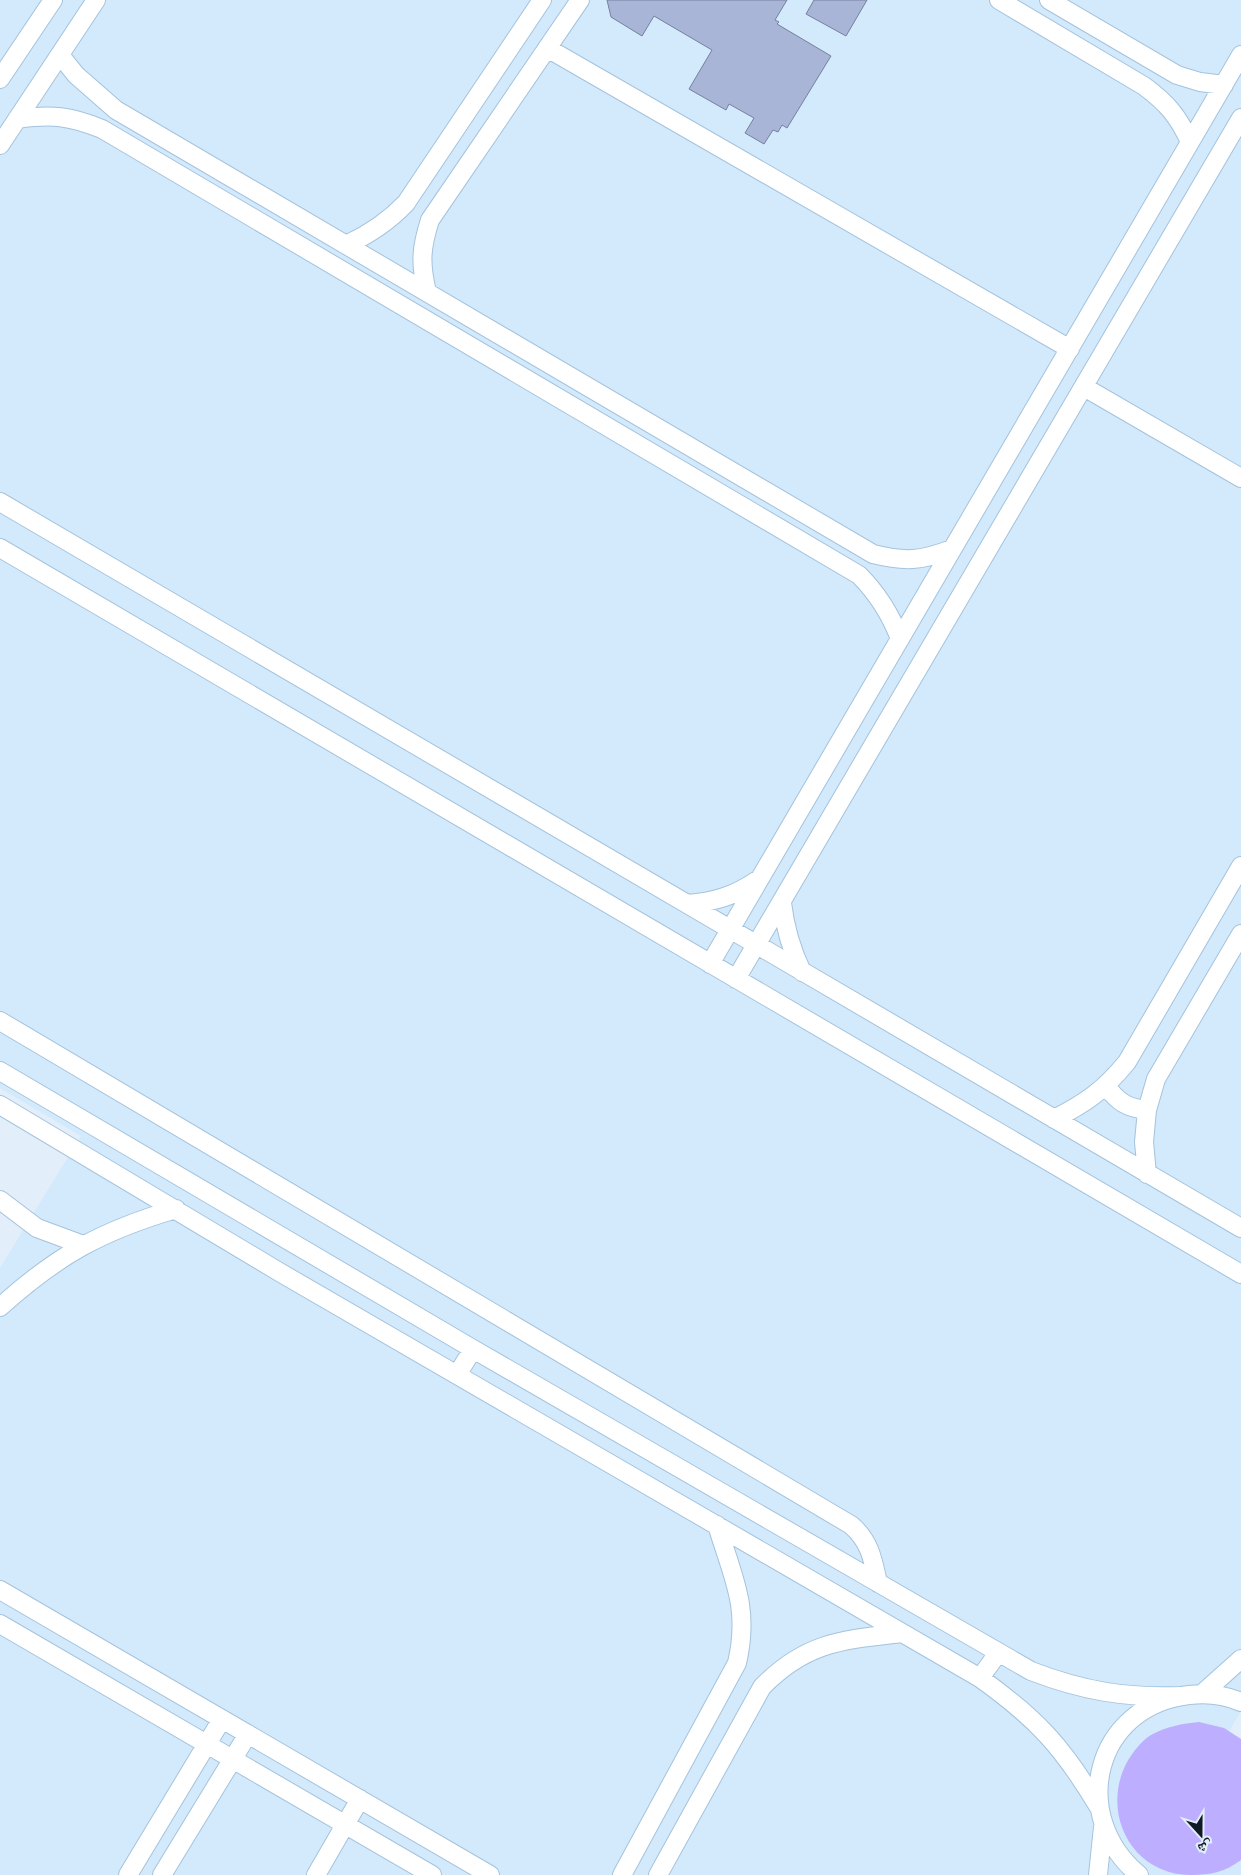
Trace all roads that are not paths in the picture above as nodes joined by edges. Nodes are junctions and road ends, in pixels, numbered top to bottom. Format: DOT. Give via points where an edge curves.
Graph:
graph roads {
  1 [pos="53,0"];
  2 [pos="96,0"];
  3 [pos="542,0"];
  4 [pos="580,0"];
  5 [pos="999,0"];
  6 [pos="1049,0"];
  7 [pos="547,48"];
  8 [pos="60,55"];
  9 [pos="1241,56"];
  10 [pos="0,79"];
  11 [pos="1224,84"];
  12 [pos="1241,118"];
  13 [pos="17,119"];
  14 [pos="1190,142"];
  15 [pos="0,145"];
  16 [pos="346,245"];
  17 [pos="427,292"];
  18 [pos="1070,349"];
  19 [pos="1084,386"];
  20 [pos="1241,478"];
  21 [pos="0,502"];
  22 [pos="0,548"];
  23 [pos="952,549"];
  24 [pos="900,639"];
  25 [pos="1241,866"];
  26 [pos="759,879"];
  27 [pos="782,903"];
  28 [pos="687,904"];
  29 [pos="730,930"];
  30 [pos="1241,934"];
  31 [pos="756,945"];
  32 [pos="710,964"];
  33 [pos="802,972"];
  34 [pos="736,979"];
  35 [pos="0,1021"];
  36 [pos="0,1071"];
  37 [pos="1106,1086"];
  38 [pos="0,1105"];
  39 [pos="1147,1110"];
  40 [pos="1054,1119"];
  41 [pos="1147,1174"];
  42 [pos="0,1200"];
  43 [pos="176,1209"];
  44 [pos="1241,1228"];
  45 [pos="83,1245"];
  46 [pos="1241,1274"];
  47 [pos="0,1307"];
  48 [pos="473,1349"];
  49 [pos="457,1375"];
  50 [pos="717,1526"];
  51 [pos="878,1583"];
  52 [pos="0,1590"];
  53 [pos="0,1624"];
  54 [pos="902,1633"];
  55 [pos="998,1653"];
  56 [pos="1241,1659"];
  57 [pos="980,1678"];
  58 [pos="156,1681"];
  59 [pos="1203,1693"];
  60 [pos="1181,1696"];
  61 [pos="1241,1702"];
  62 [pos="142,1706"];
  63 [pos="222,1719"];
  64 [pos="248,1734"];
  65 [pos="207,1745"];
  66 [pos="232,1759"];
  67 [pos="360,1799"];
  68 [pos="1098,1806"];
  69 [pos="345,1825"];
  70 [pos="1103,1827"];
  71 [pos="131,1874"];
  72 [pos="162,1875"];
  73 [pos="316,1875"];
  74 [pos="432,1875"];
  75 [pos="490,1875"];
  76 [pos="622,1875"];
  77 [pos="658,1875"];
  78 [pos="1098,1875"];
  79 [pos="1139,1875"];
  1 -- 10 [label="street"];
  2 -- 8 [label="street"];
  3 -- 16 [label="street" via="406,203 389,221"];
  4 -- 7 [label="street"];
  5 -- 14 [label="street" via="1144,86 1164,101"];
  6 -- 11 [label="street" via="1177,75 1200,82"];
  7 -- 17 [label="street" via="430,220 422,244 421,268"];
  7 -- 18 [label="street"];
  8 -- 13 [label="street"];
  8 -- 16 [label="street" via="76,76 116,110"];
  9 -- 11 [label="street"];
  11 -- 14 [label="street"];
  12 -- 19 [label="street"];
  13 -- 15 [label="street"];
  13 -- 24 [label="street" via="46,115 75,118 102,129 842,564 877,593"];
  14 -- 18 [label="street"];
  16 -- 17 [label="street"];
  17 -- 23 [label="street" via="873,554 899,560 927,558"];
  18 -- 23 [label="street"];
  19 -- 20 [label="street"];
  19 -- 27 [label="street"];
  21 -- 28 [label="street"];
  22 -- 32 [label="street"];
  23 -- 24 [label="street"];
  24 -- 26 [label="street"];
  25 -- 37 [label="street" via="1127,1062"];
  26 -- 28 [label="street" via="737,893 713,902"];
  26 -- 29 [label="street"];
  27 -- 31 [label="street"];
  27 -- 33 [label="street" via="785,927"];
  28 -- 29 [label="street"];
  29 -- 31 [label="street"];
  29 -- 32 [label="street"];
  30 -- 39 [label="street" via="1156,1079"];
  31 -- 33 [label="street"];
  31 -- 34 [label="street"];
  32 -- 34 [label="street"];
  33 -- 40 [label="street"];
  34 -- 46 [label="street"];
  35 -- 51 [label="street" via="851,1525 870,1549"];
  36 -- 48 [label="street"];
  37 -- 39 [label="street" via="1116,1100 1130,1108"];
  37 -- 40 [label="street" via="1082,1105"];
  38 -- 43 [label="street"];
  39 -- 41 [label="street" via="1144,1142"];
  40 -- 41 [label="street"];
  41 -- 44 [label="street"];
  42 -- 45 [label="street" via="38,1228"];
  43 -- 45 [label="street" via="128,1224"];
  43 -- 49 [label="street"];
  45 -- 47 [label="street" via="47,1267"];
  48 -- 49 [label="street"];
  48 -- 51 [label="street"];
  49 -- 50 [label="street"];
  50 -- 54 [label="street"];
  50 -- 76 [label="street" via="740,1595 742,1640 737,1663"];
  51 -- 55 [label="street"];
  52 -- 58 [label="street"];
  53 -- 62 [label="street"];
  54 -- 57 [label="street"];
  54 -- 77 [label="street" via="836,1642 795,1659 777,1672 762,1687"];
  55 -- 57 [label="street"];
  55 -- 60 [label="street" via="1067,1685 1104,1694"];
  56 -- 59 [label="street"];
  57 -- 68 [label="street" via="1016,1704 1048,1734 1076,1768"];
  58 -- 62 [label="street"];
  58 -- 63 [label="street"];
  59 -- 60 [label="street"];
  59 -- 61 [label="street"];
  60 -- 68 [label="street" via="1160,1701 1141,1711 1116,1737 1103,1763 1098,1784"];
  62 -- 65 [label="street"];
  63 -- 64 [label="street"];
  63 -- 65 [label="street"];
  64 -- 66 [label="street"];
  64 -- 67 [label="street"];
  65 -- 66 [label="street"];
  65 -- 71 [label="street"];
  66 -- 69 [label="street"];
  66 -- 72 [label="street"];
  67 -- 69 [label="street"];
  67 -- 75 [label="street"];
  68 -- 70 [label="street"];
  69 -- 73 [label="street"];
  69 -- 74 [label="street"];
  70 -- 78 [label="street"];
  70 -- 79 [label="street" via="1112,1846"];
}
